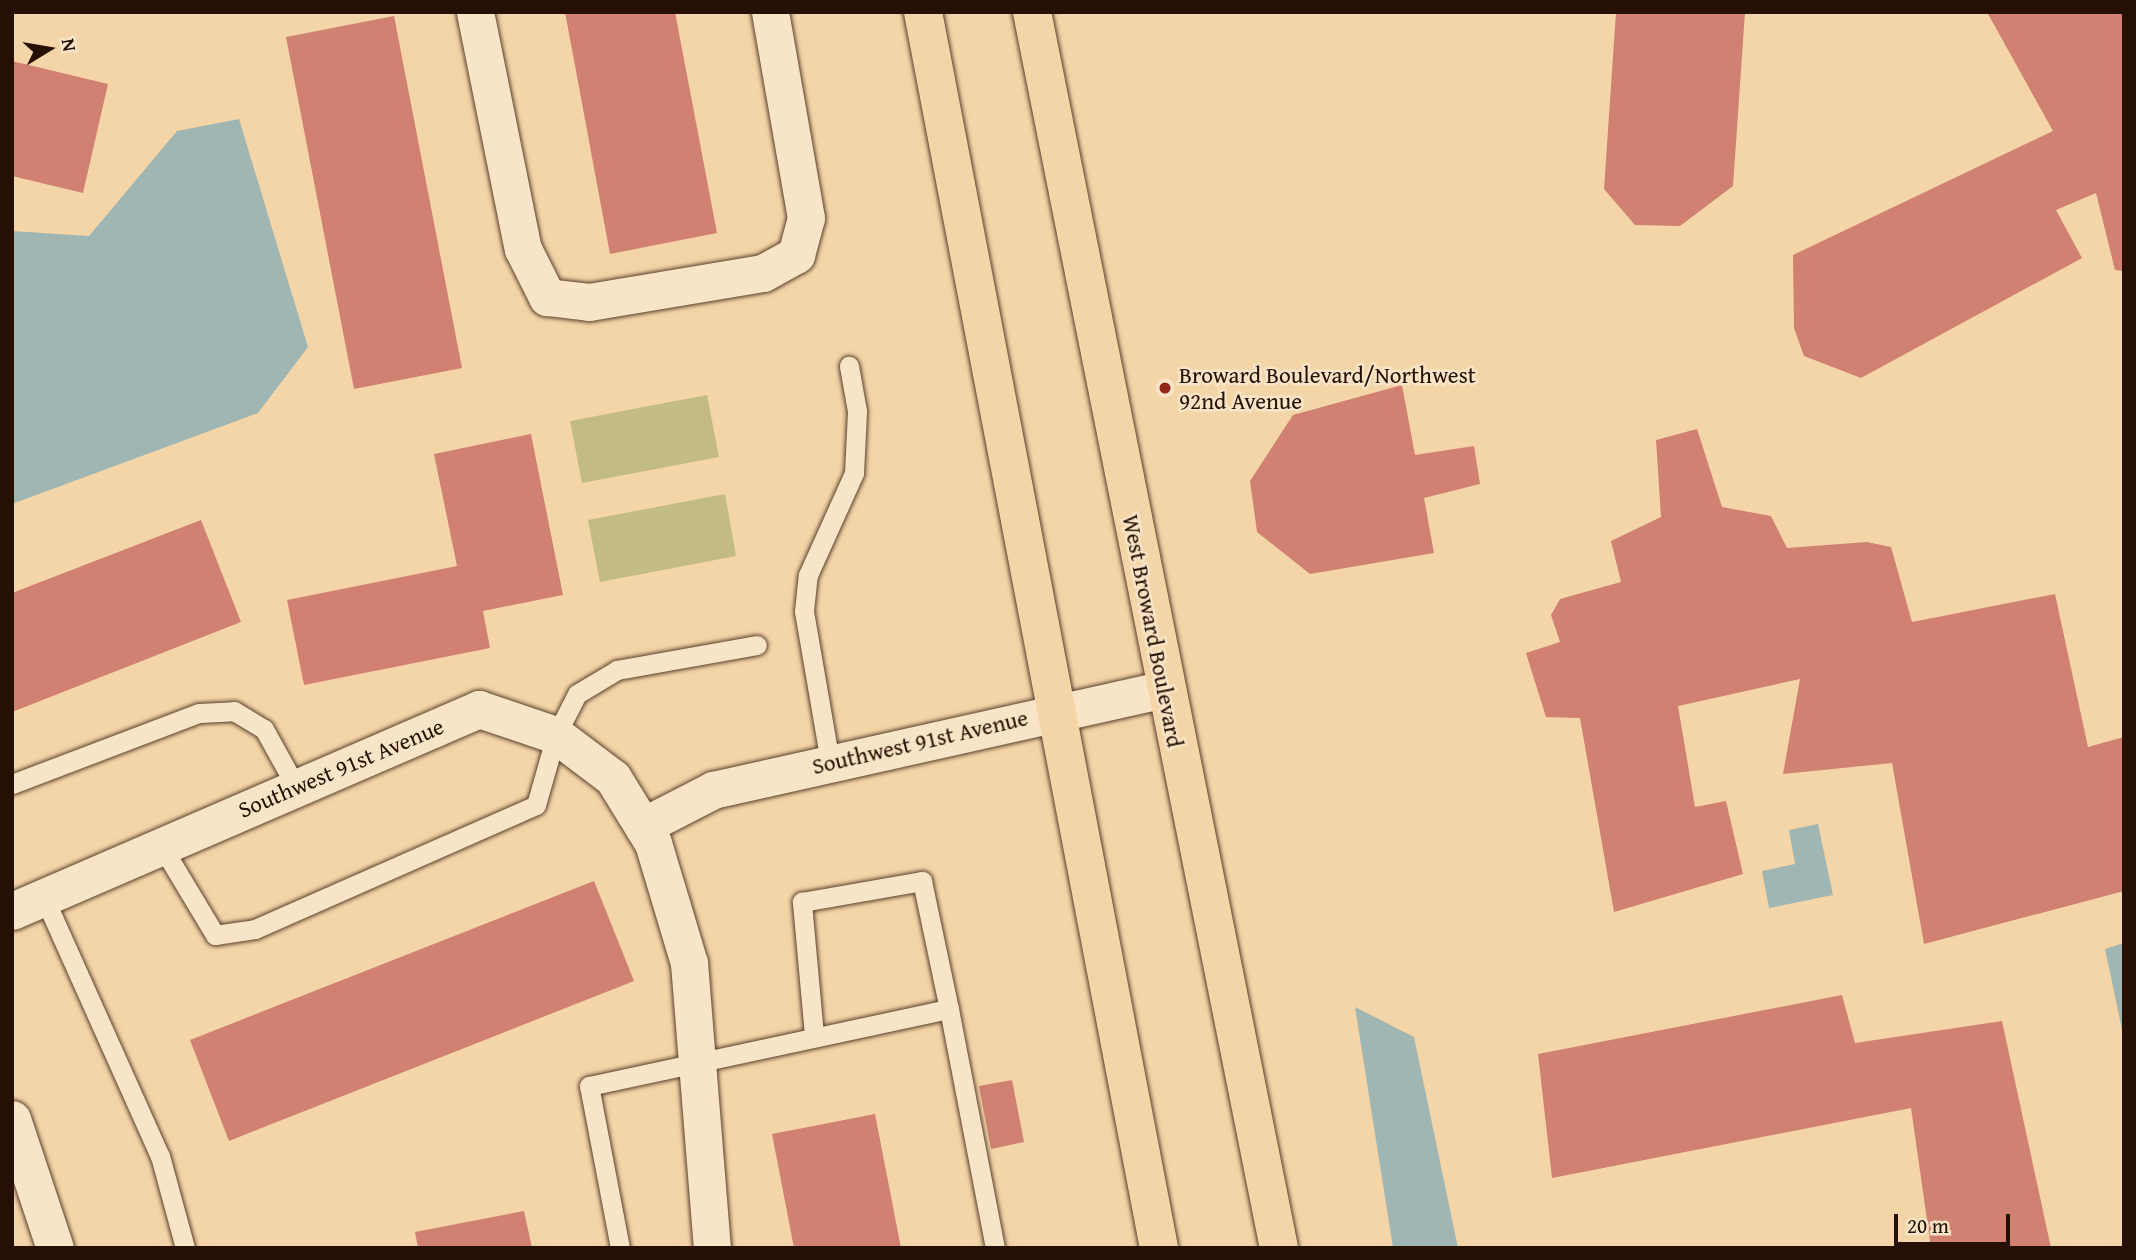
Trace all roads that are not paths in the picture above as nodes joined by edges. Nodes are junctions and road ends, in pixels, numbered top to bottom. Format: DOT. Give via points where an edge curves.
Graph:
graph roads {
  1 [pos="475,12"];
  2 [pos="770,12"];
  3 [pos="923,12"];
  4 [pos="1032,12"];
  5 [pos="849,366"];
  6 [pos="757,645"];
  7 [pos="1164,689"];
  8 [pos="1053,712"];
  9 [pos="556,735"];
  10 [pos="830,762"];
  11 [pos="12,784"];
  12 [pos="296,787"];
  13 [pos="643,826"];
  14 [pos="161,845"];
  15 [pos="27,903"];
  16 [pos="949,1009"];
  17 [pos="814,1035"];
  18 [pos="695,1058"];
  19 [pos="12,1119"];
  20 [pos="55,1248"];
  21 [pos="185,1248"];
  22 [pos="620,1248"];
  23 [pos="712,1248"];
  24 [pos="995,1248"];
  25 [pos="1159,1248"];
  26 [pos="1279,1248"];
  1 -- 2 [label="street" via="523,248 547,297 589,302 763,273 796,255 806,218"];
  3 -- 8 [label="main road"];
  4 -- 7 [label="main road, West Broward Boulevard"];
  5 -- 10 [label="lane" via="857,411 853,473 808,575 804,611"];
  6 -- 9 [label="lane" via="617,670 577,694"];
  7 -- 8 [label="street, Southwest 91st Avenue"];
  7 -- 26 [label="main road, West Broward Boulevard"];
  8 -- 10 [label="street, Southwest 91st Avenue"];
  8 -- 25 [label="main road"];
  9 -- 12 [label="street, Southwest 91st Avenue" via="479,709"];
  9 -- 13 [label="street, Southwest 91st Avenue" via="613,778"];
  9 -- 14 [label="lane" via="536,805 255,929 215,935"];
  10 -- 13 [label="street, Southwest 91st Avenue" via="713,790"];
  11 -- 12 [label="lane" via="199,713 234,711 264,729"];
  12 -- 14 [label="street, Southwest 91st Avenue"];
  13 -- 18 [label="street, Southwest 91st Avenue" via="689,963"];
  14 -- 15 [label="street, Southwest 91st Avenue"];
  15 -- 21 [label="lane" via="160,1156"];
  16 -- 17 [label="lane"];
  16 -- 17 [label="lane" via="922,881 802,902"];
  16 -- 24 [label="lane"];
  17 -- 18 [label="lane"];
  18 -- 22 [label="lane" via="589,1086"];
  18 -- 23 [label="street, Southwest 91st Avenue"];
  19 -- 20 [label="street"];
}
